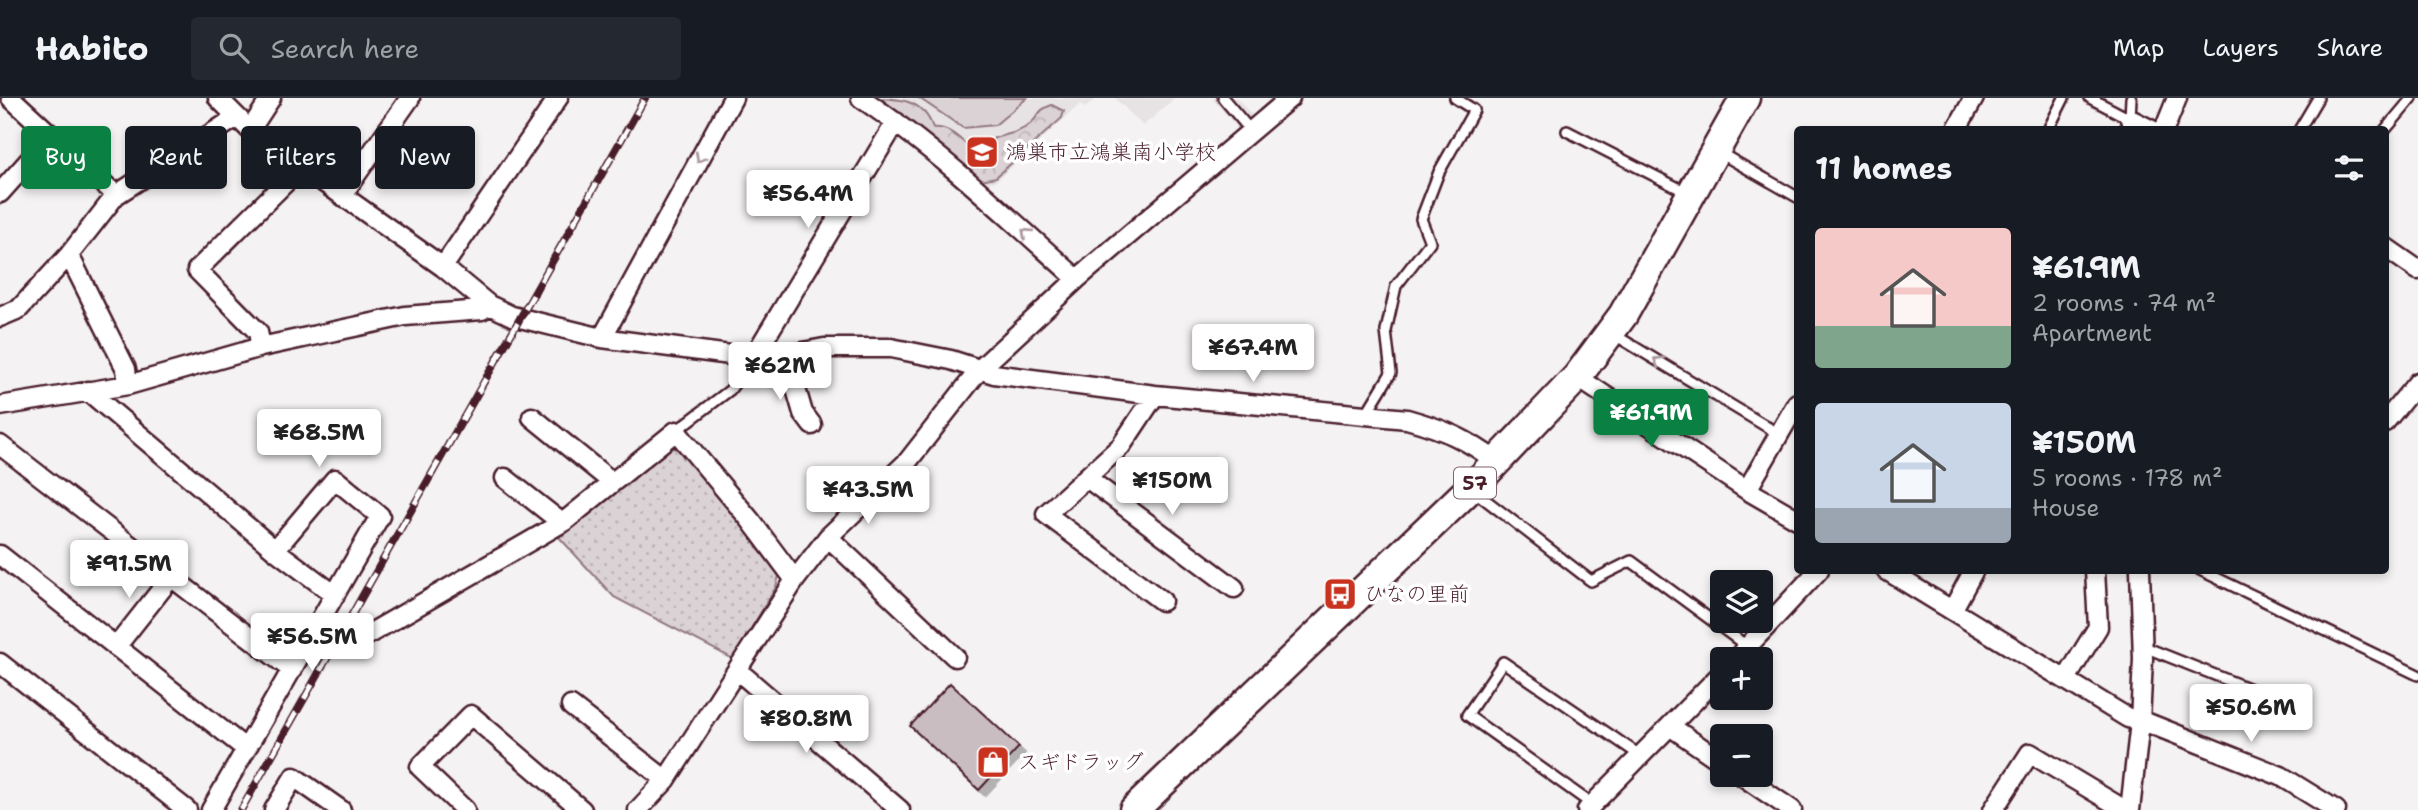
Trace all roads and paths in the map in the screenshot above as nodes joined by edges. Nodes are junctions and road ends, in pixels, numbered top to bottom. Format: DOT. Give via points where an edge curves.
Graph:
graph roads {
  1 [pos="11,98"];
  2 [pos="218,98"];
  3 [pos="271,98"];
  4 [pos="410,98"];
  5 [pos="558,98"];
  6 [pos="733,98"];
  7 [pos="861,98"];
  8 [pos="1223,98"];
  9 [pos="1290,98"];
  10 [pos="1455,98"];
  11 [pos="1745,98"];
  12 [pos="1974,98"];
  13 [pos="2064,98"];
  14 [pos="2090,98"];
  15 [pos="2131,98"];
  16 [pos="2177,98"];
  17 [pos="2318,98"];
  18 [pos="2412,98"];
  19 [pos="2130,119"];
  20 [pos="896,122"];
  21 [pos="244,124"];
  22 [pos="40,126"];
  23 [pos="247,126"];
  24 [pos="1958,126"];
  25 [pos="2050,126"];
  26 [pos="2144,126"];
  27 [pos="2166,126"];
  28 [pos="2301,126"];
  29 [pos="2389,126"];
  30 [pos="1251,131"];
  31 [pos="1567,131"];
  32 [pos="1715,150"];
  33 [pos="21,170"];
  34 [pos="109,189"];
  35 [pos="279,189"];
  36 [pos="333,189"];
  37 [pos="0,193"];
  38 [pos="116,195"];
  39 [pos="342,195"];
  40 [pos="1691,195"];
  41 [pos="1794,195"];
  42 [pos="2389,250"];
  43 [pos="69,255"];
  44 [pos="443,267"];
  45 [pos="2418,270"];
  46 [pos="1077,279"];
  47 [pos="489,304"];
  48 [pos="0,317"];
  49 [pos="1610,332"];
  50 [pos="602,338"];
  51 [pos="261,347"];
  52 [pos="777,357"];
  53 [pos="753,358"];
  54 [pos="980,369"];
  55 [pos="1577,377"];
  56 [pos="2418,382"];
  57 [pos="128,385"];
  58 [pos="88,391"];
  59 [pos="1155,395"];
  60 [pos="0,406"];
  61 [pos="1794,408"];
  62 [pos="1366,414"];
  63 [pos="531,417"];
  64 [pos="2389,417"];
  65 [pos="812,425"];
  66 [pos="676,431"];
  67 [pos="1779,434"];
  68 [pos="0,445"];
  69 [pos="1497,462"];
  70 [pos="505,478"];
  71 [pos="1087,478"];
  72 [pos="612,482"];
  73 [pos="1470,488"];
  74 [pos="1746,490"];
  75 [pos="1794,517"];
  76 [pos="562,523"];
  77 [pos="828,537"];
  78 [pos="275,550"];
  79 [pos="0,555"];
  80 [pos="1815,574"];
  81 [pos="1893,574"];
  82 [pos="1972,574"];
  83 [pos="2095,574"];
  84 [pos="2140,574"];
  85 [pos="2208,574"];
  86 [pos="172,576"];
  87 [pos="795,580"];
  88 [pos="1234,588"];
  89 [pos="335,595"];
  90 [pos="1162,601"];
  91 [pos="1953,610"];
  92 [pos="362,638"];
  93 [pos="2142,646"];
  94 [pos="116,647"];
  95 [pos="1735,647"];
  96 [pos="1748,647"];
  97 [pos="955,657"];
  98 [pos="0,663"];
  99 [pos="292,670"];
  100 [pos="737,670"];
  101 [pos="2418,675"];
  102 [pos="2066,679"];
  103 [pos="1710,685"];
  104 [pos="2260,693"];
  105 [pos="571,706"];
  106 [pos="2140,722"];
  107 [pos="1670,726"];
  108 [pos="246,749"];
  109 [pos="1710,754"];
  110 [pos="1640,756"];
  111 [pos="666,780"];
  112 [pos="1758,787"];
  113 [pos="1590,807"];
  114 [pos="187,810"];
  115 [pos="211,810"];
  116 [pos="274,810"];
  117 [pos="341,810"];
  118 [pos="465,810"];
  119 [pos="582,810"];
  120 [pos="638,810"];
  121 [pos="900,810"];
  122 [pos="1134,810"];
  123 [pos="1791,810"];
  124 [pos="1993,810"];
  125 [pos="2125,810"];
  126 [pos="2130,810"];
  127 [pos="2336,810"];
  1 -- 22 [label="street"];
  2 -- 21 [label="street"];
  3 -- 21 [label="street"];
  4 -- 39 [label="street"];
  5 -- 44 [label="street"];
  6 -- 50 [label="street, one-way"];
  7 -- 20 [label="street"];
  8 -- 30 [label="lane"];
  9 -- 30 [label="street"];
  10 -- 62 [label="lane" via="1474,110 1439,172 1421,219 1430,242 1396,286 1386,331 1391,373"];
  11 -- 32 [label="main road, 57"];
  12 -- 24 [label="street"];
  13 -- 25 [label="lane"];
  14 -- 19 [label="lane"];
  15 -- 19 [label="lane"];
  16 -- 27 [label="street"];
  17 -- 28 [label="lane"];
  18 -- 29 [label="lane"];
  19 -- 26 [label="street"];
  46 -- 20 [label="street, one-way"];
  20 -- 53 [label="street"];
  21 -- 23 [label="street"];
  21 -- 38 [label="street"];
  30 -- 46 [label="street"];
  31 -- 40 [label="lane"];
  32 -- 40 [label="main road, 57"];
  32 -- 41 [label="lane"];
  33 -- 37 [label="street"];
  34 -- 38 [label="street"];
  35 -- 51 [label="street" via="197,270 258,332"];
  36 -- 39 [label="street"];
  38 -- 43 [label="street"];
  39 -- 44 [label="street"];
  40 -- 49 [label="main road, 57"];
  42 -- 45 [label="street"];
  43 -- 48 [label="street" via="19,309"];
  43 -- 57 [label="street" via="126,369"];
  44 -- 47 [label="street"];
  46 -- 54 [label="street"];
  47 -- 50 [label="street" via="520,319"];
  47 -- 51 [label="street" via="482,310 405,316"];
  49 -- 55 [label="main road, 57"];
  67 -- 49 [label="lane, one-way"];
  50 -- 53 [label="street"];
  51 -- 57 [label="street"];
  52 -- 53 [label="street"];
  52 -- 54 [label="street" via="824,348 891,348"];
  52 -- 65 [label="street" via="794,382"];
  53 -- 66 [label="lane" via="730,390"];
  54 -- 59 [label="street"];
  54 -- 77 [label="street" via="908,461"];
  55 -- 69 [label="main road, 57"];
  55 -- 74 [label="street"];
  56 -- 64 [label="street"];
  57 -- 58 [label="street"];
  58 -- 60 [label="street"];
  58 -- 78 [label="street"];
  59 -- 62 [label="street"];
  59 -- 71 [label="street" via="1121,446"];
  61 -- 67 [label="street"];
  62 -- 69 [label="street" via="1446,430"];
  63 -- 72 [label="street"];
  66 -- 72 [label="street"];
  66 -- 87 [label="street"];
  67 -- 74 [label="street"];
  68 -- 86 [label="street"];
  69 -- 73 [label="main road, 57"];
  70 -- 76 [label="street"];
  71 -- 88 [label="street"];
  71 -- 90 [label="street" via="1046,514"];
  72 -- 76 [label="street"];
  73 -- 95 [label="lane" via="1591,582 1630,561"];
  73 -- 122 [label="main road, 57"];
  74 -- 75 [label="street"];
  76 -- 92 [label="street"];
  77 -- 87 [label="street"];
  77 -- 97 [label="street"];
  78 -- 89 [label="street"];
  78 -- 89 [label="street" via="335,479 380,516"];
  79 -- 94 [label="street"];
  80 -- 96 [label="street"];
  81 -- 91 [label="street"];
  82 -- 91 [label="street"];
  83 -- 102 [label="street" via="2098,627"];
  84 -- 93 [label="street"];
  85 -- 101 [label="lane"];
  86 -- 94 [label="street"];
  86 -- 99 [label="street"];
  87 -- 100 [label="street"];
  89 -- 99 [label="street"];
  91 -- 102 [label="street"];
  93 -- 104 [label="lane"];
  93 -- 106 [label="street"];
  94 -- 108 [label="street"];
  98 -- 114 [label="street"];
  99 -- 108 [label="street"];
  100 -- 111 [label="street"];
  100 -- 121 [label="street"];
  102 -- 106 [label="street"];
  103 -- 107 [label="street"];
  105 -- 111 [label="street"];
  106 -- 126 [label="street"];
  106 -- 127 [label="street" via="2281,776"];
  107 -- 109 [label="street"];
  107 -- 110 [label="street"];
  108 -- 115 [label="street"];
  110 -- 113 [label="street"];
  110 -- 113 [label="lane" via="1503,662 1467,715"];
  111 -- 120 [label="street"];
  112 -- 123 [label="street"];
  116 -- 117 [label="street" via="294,776"];
  118 -- 119 [label="street" via="420,767 471,715"];
  124 -- 125 [label="street" via="2030,753"];
}
